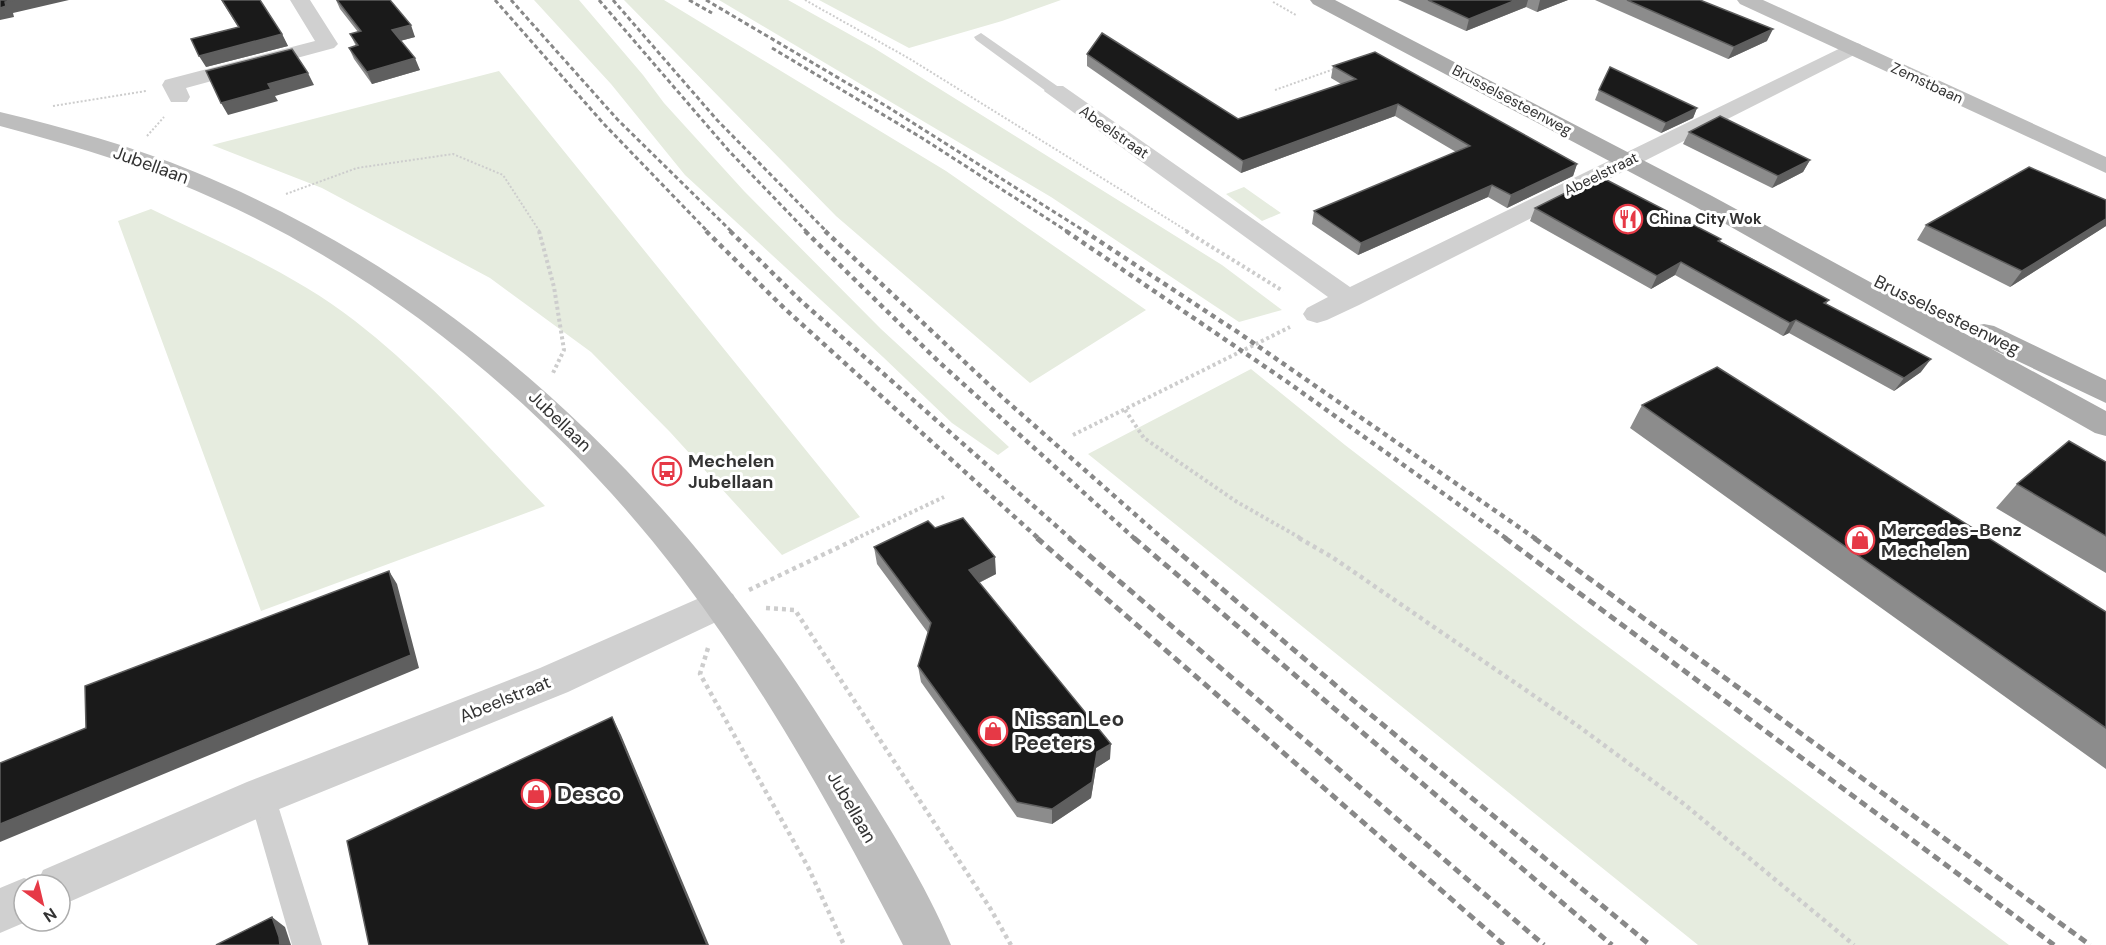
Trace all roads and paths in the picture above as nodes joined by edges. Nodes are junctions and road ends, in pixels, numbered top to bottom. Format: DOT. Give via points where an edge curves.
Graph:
graph roads {
  1 [pos="300,0"];
  2 [pos="805,0"];
  3 [pos="1320,0"];
  4 [pos="1747,0"];
  5 [pos="981,37"];
  6 [pos="1853,48"];
  7 [pos="1339,68"];
  8 [pos="1275,90"];
  9 [pos="176,91"];
  10 [pos="1055,91"];
  11 [pos="4,120"];
  12 [pos="129,155"];
  13 [pos="1627,161"];
  14 [pos="2106,166"];
  15 [pos="251,206"];
  16 [pos="1349,299"];
  17 [pos="1317,314"];
  18 [pos="2092,396"];
  19 [pos="540,402"];
  20 [pos="1125,410"];
  21 [pos="2106,425"];
  22 [pos="1073,435"];
  23 [pos="944,497"];
  24 [pos="720,603"];
  25 [pos="262,796"];
  26 [pos="72,879"];
  27 [pos="307,945"];
  28 [pos="844,945"];
  29 [pos="928,945"];
  30 [pos="1011,945"];
  31 [pos="1854,945"];
  1 -- 9 [label="street" via="327,44"];
  2 -- 17 [label="path" via="910,59"];
  3 -- 13 [label="main road, Brusselsesteenweg"];
  4 -- 6 [label="main road, Zemstbaan"];
  5 -- 10 [label="lane"];
  6 -- 13 [label="street, Abeelstraat"];
  6 -- 14 [label="main road, Zemstbaan"];
  7 -- 8 [label="path"];
  9 -- 11 [label="path" via="63,103"];
  9 -- 12 [label="path"];
  10 -- 16 [label="street, Abeelstraat"];
  11 -- 12 [label="main road, Jubellaan"];
  12 -- 15 [label="main road, Jubellaan"];
  13 -- 16 [label="street, Abeelstraat"];
  13 -- 18 [label="main road, Brusselsesteenweg"];
  15 -- 19 [label="main road, Jubellaan" via="394,287 457,332"];
  15 -- 19 [label="path" via="357,168 453,154 503,175 540,232 554,287 564,350"];
  16 -- 17 [label="street, Abeelstraat"];
  17 -- 20 [label="path"];
  18 -- 21 [label="main road, Brusselsesteenweg"];
  19 -- 24 [label="main road, Jubellaan" via="587,445 652,517"];
  20 -- 22 [label="path"];
  20 -- 31 [label="path" via="1144,438 1237,502 1332,557 1578,726 1684,804"];
  23 -- 24 [label="path"];
  24 -- 25 [label="street, Abeelstraat" via="554,680"];
  24 -- 28 [label="path" via="700,674 808,867"];
  24 -- 29 [label="main road, Jubellaan" via="827,762"];
  24 -- 30 [label="path" via="795,610"];
  25 -- 26 [label="street, Abeelstraat"];
  25 -- 27 [label="lane"];
}
